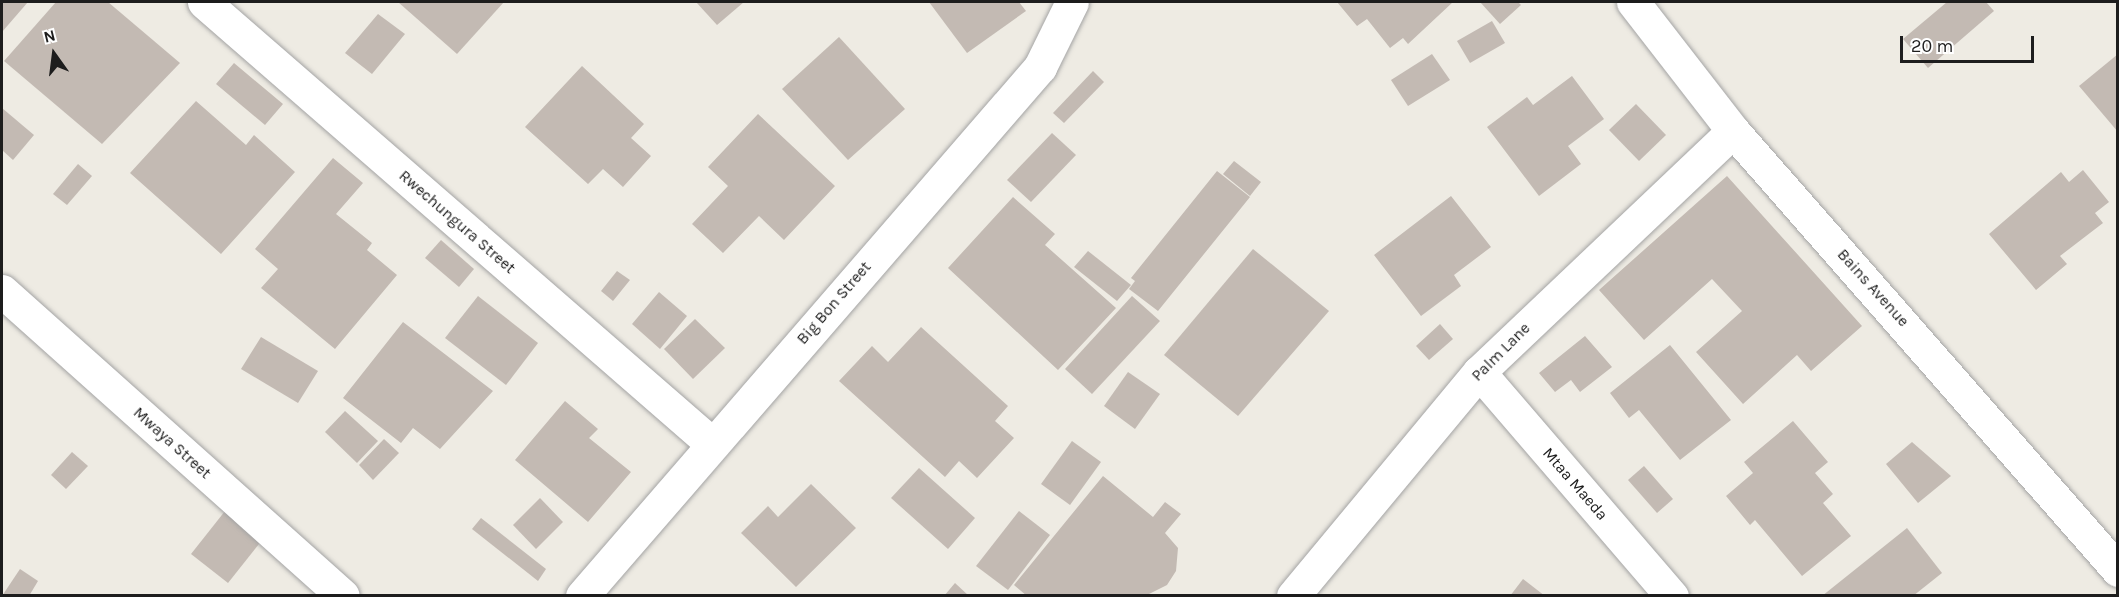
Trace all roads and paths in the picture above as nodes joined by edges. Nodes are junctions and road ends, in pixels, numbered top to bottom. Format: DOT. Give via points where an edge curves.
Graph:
graph roads {
  1 [pos="204,2"];
  2 [pos="1072,2"];
  3 [pos="1633,2"];
  4 [pos="1733,131"];
  5 [pos="2,291"];
  6 [pos="1479,372"];
  7 [pos="711,443"];
  8 [pos="2118,570"];
  9 [pos="344,596"];
  10 [pos="582,596"];
  11 [pos="1293,596"];
  12 [pos="1672,596"];
  1 -- 7 [label="street, Rwechungura Street"];
  2 -- 7 [label="street, Big Bon Street" via="1040,66"];
  3 -- 4 [label="street, Bains Avenue"];
  4 -- 6 [label="street, Palm Lane"];
  4 -- 8 [label="street, Bains Avenue"];
  5 -- 9 [label="street, Mwaya Street"];
  6 -- 11 [label="street, Palm Lane"];
  6 -- 12 [label="street, Mtaa Maeda"];
  7 -- 10 [label="street, Big Bon Street"];
}
